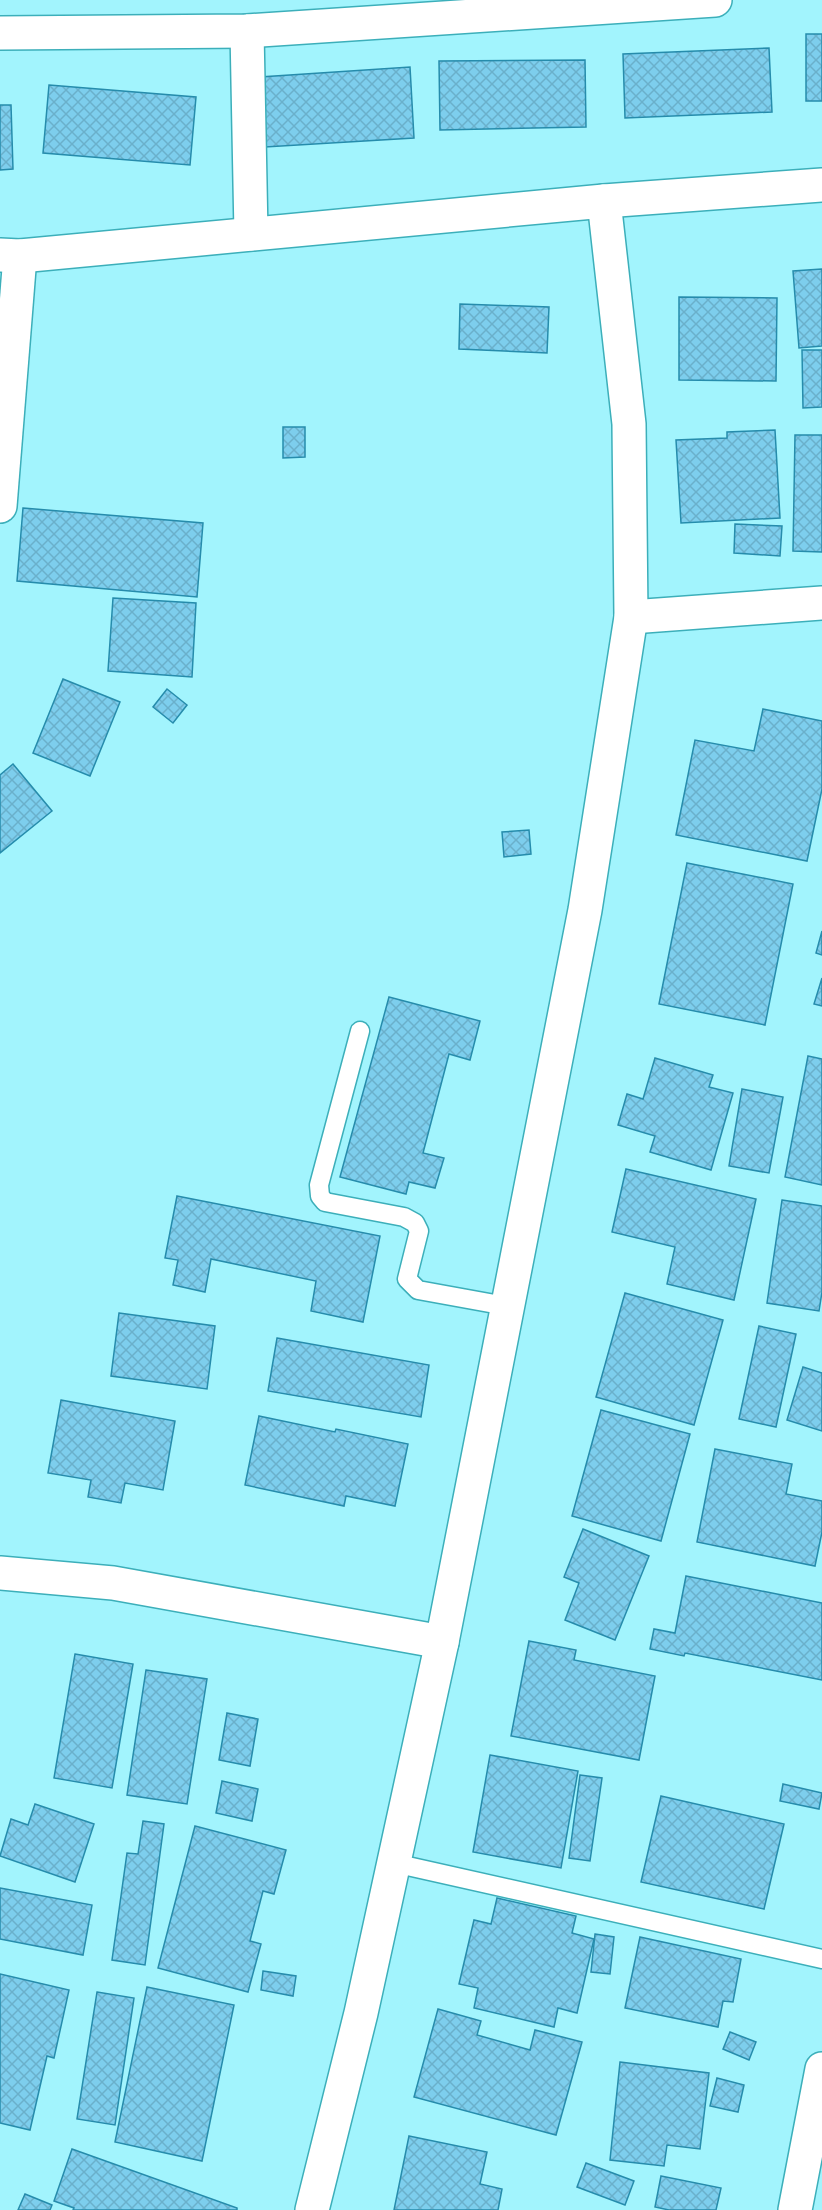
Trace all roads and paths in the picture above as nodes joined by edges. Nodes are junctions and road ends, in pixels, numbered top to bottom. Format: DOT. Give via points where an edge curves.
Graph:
graph roads {
  1 [pos="715,0"];
  2 [pos="247,31"];
  3 [pos="0,33"];
  4 [pos="822,185"];
  5 [pos="604,201"];
  6 [pos="251,234"];
  7 [pos="10,256"];
  8 [pos="0,506"];
  9 [pos="822,603"];
  10 [pos="631,617"];
  11 [pos="360,1031"];
  12 [pos="507,1306"];
  13 [pos="0,1574"];
  14 [pos="442,1642"];
  15 [pos="394,1863"];
  16 [pos="822,1959"];
  17 [pos="822,2069"];
  18 [pos="312,2210"];
  19 [pos="795,2210"];
  1 -- 2 [label="street"];
  2 -- 3 [label="street"];
  2 -- 6 [label="street"];
  4 -- 5 [label="street"];
  5 -- 6 [label="street"];
  5 -- 10 [label="street" via="629,424"];
  6 -- 7 [label="street"];
  7 -- 8 [label="street"];
  9 -- 10 [label="street"];
  10 -- 12 [label="street" via="585,910"];
  11 -- 12 [label="lane" via="319,1185 320,1196 325,1202 404,1217 415,1223 419,1231 407,1279 418,1290"];
  12 -- 14 [label="street"];
  13 -- 14 [label="street" via="112,1583"];
  14 -- 15 [label="street"];
  15 -- 16 [label="lane"];
  15 -- 18 [label="street"];
  17 -- 19 [label="street"];
}
